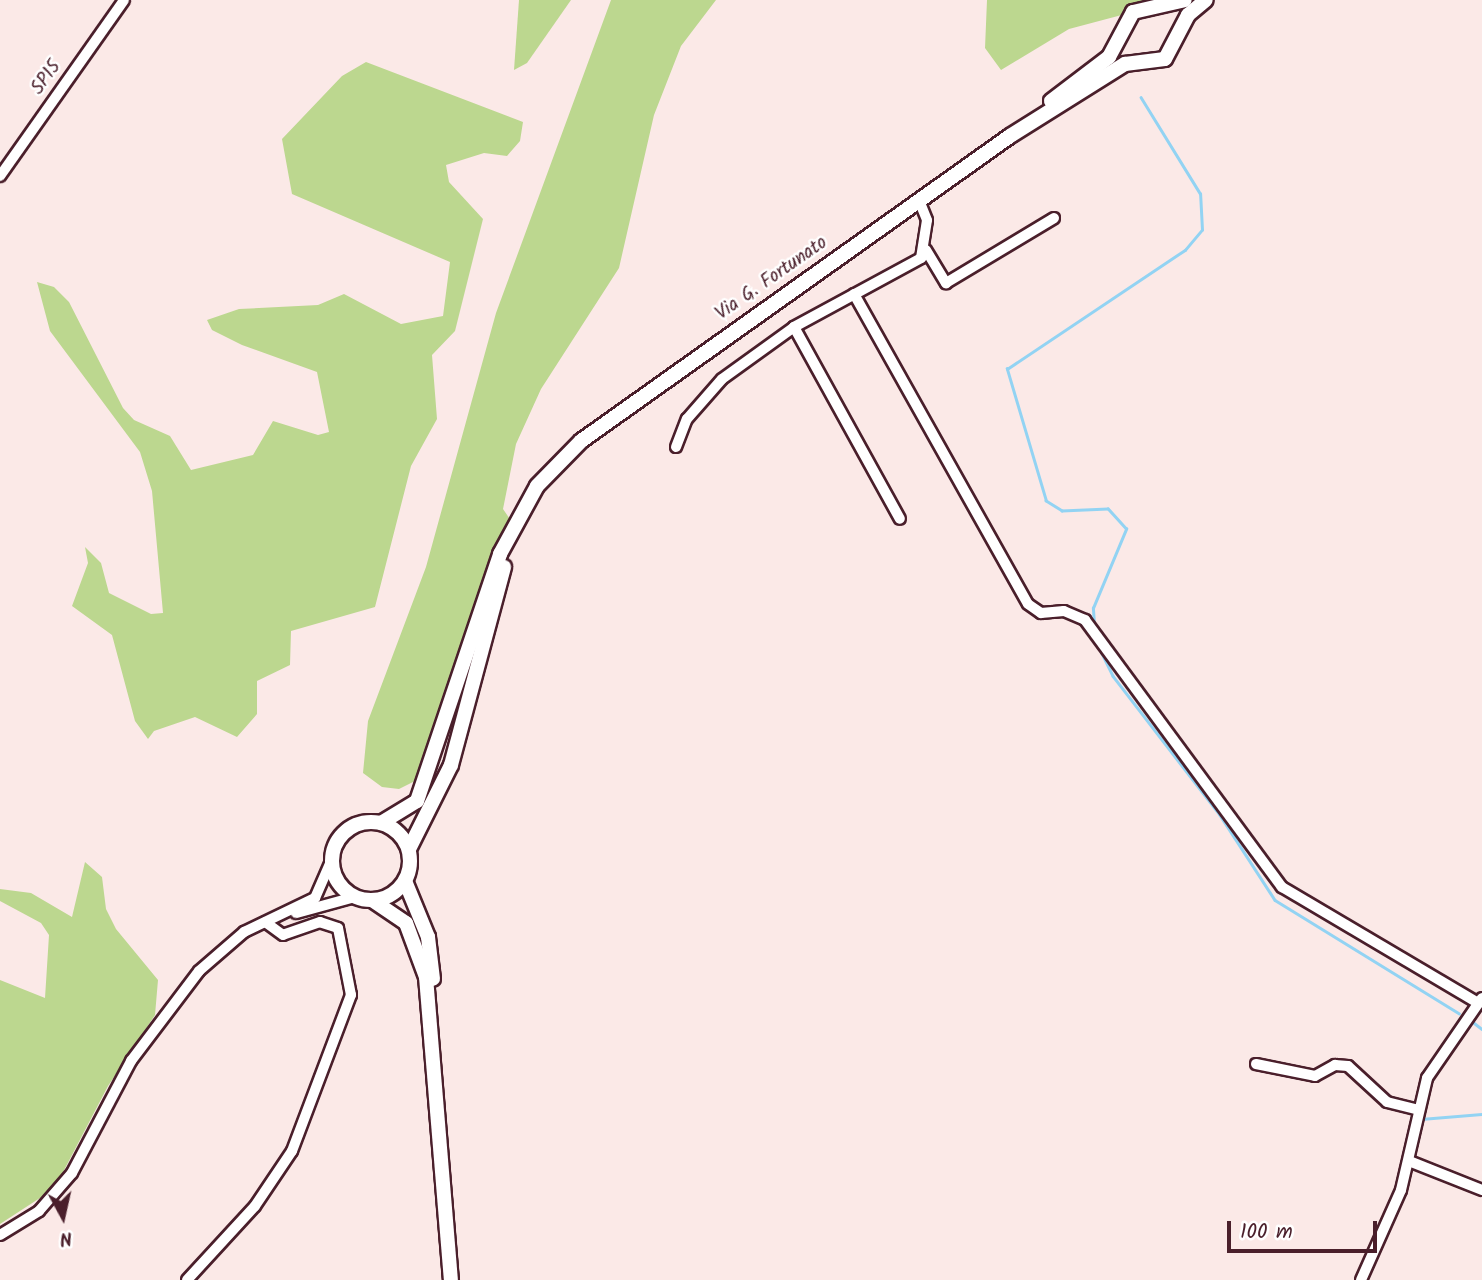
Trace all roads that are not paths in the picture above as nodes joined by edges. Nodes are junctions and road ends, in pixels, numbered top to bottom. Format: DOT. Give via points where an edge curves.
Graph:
graph roads {
  1 [pos="124,0"];
  2 [pos="1185,0"];
  3 [pos="1206,0"];
  4 [pos="1152,8"];
  5 [pos="1176,35"];
  6 [pos="1119,36"];
  7 [pos="1138,64"];
  8 [pos="1010,136"];
  9 [pos="0,176"];
  10 [pos="919,200"];
  11 [pos="1054,218"];
  12 [pos="926,250"];
  13 [pos="854,294"];
  14 [pos="794,327"];
  15 [pos="676,447"];
  16 [pos="562,461"];
  17 [pos="900,519"];
  18 [pos="381,823"];
  19 [pos="409,849"];
  20 [pos="332,859"];
  21 [pos="405,881"];
  22 [pos="355,897"];
  23 [pos="372,900"];
  24 [pos="280,917"];
  25 [pos="265,922"];
  26 [pos="1480,1001"];
  27 [pos="430,1008"];
  28 [pos="1256,1064"];
  29 [pos="1415,1109"];
  30 [pos="1409,1161"];
  31 [pos="1482,1190"];
  32 [pos="0,1234"];
  33 [pos="187,1280"];
  34 [pos="451,1280"];
  35 [pos="1361,1280"];
  1 -- 9 [label="street, SP15"];
  2 -- 4 [label="main road"];
  3 -- 5 [label="main road"];
  4 -- 5 [label="main road" via="1169,18"];
  4 -- 6 [label="main road" via="1126,18"];
  5 -- 7 [label="main road" via="1165,59"];
  6 -- 7 [label="main road" via="1124,53"];
  6 -- 8 [label="main road" via="1109,57"];
  7 -- 8 [label="main road" via="1110,72"];
  8 -- 10 [label="main road, Via G. Fortunato"];
  10 -- 12 [label="street" via="927,220"];
  10 -- 16 [label="main road, Via G. Fortunato" via="645,391"];
  11 -- 12 [label="street" via="947,283"];
  12 -- 13 [label="street"];
  13 -- 14 [label="street"];
  13 -- 26 [label="street" via="1028,604 1088,624 1101,638 1282,887"];
  14 -- 15 [label="street" via="722,379 687,419"];
  14 -- 17 [label="street"];
  16 -- 18 [label="main road, Via G. Fortunato" via="537,486 500,554 424,787 408,811"];
  16 -- 19 [label="main road, Via G. Fortunato" via="509,554 451,765"];
  18 -- 19 [label="main road" via="398,832"];
  18 -- 20 [label="main road" via="349,829"];
  19 -- 21 [label="main road"];
  20 -- 22 [label="main road" via="338,881"];
  20 -- 24 [label="street" via="321,892"];
  21 -- 23 [label="main road"];
  21 -- 27 [label="main road" via="432,951"];
  22 -- 23 [label="main road"];
  22 -- 24 [label="street"];
  23 -- 27 [label="main road" via="396,912 410,930"];
  24 -- 25 [label="street"];
  25 -- 32 [label="street" via="199,971 131,1061 72,1173 39,1211"];
  25 -- 33 [label="street" via="283,935 320,922 338,928 351,995 287,1160 255,1206"];
  26 -- 29 [label="street" via="1450,1037"];
  27 -- 34 [label="main road"];
  28 -- 29 [label="street" via="1315,1076 1335,1065 1348,1066 1387,1101"];
  29 -- 30 [label="street"];
  30 -- 31 [label="street"];
  30 -- 35 [label="street" via="1382,1244"];
}
